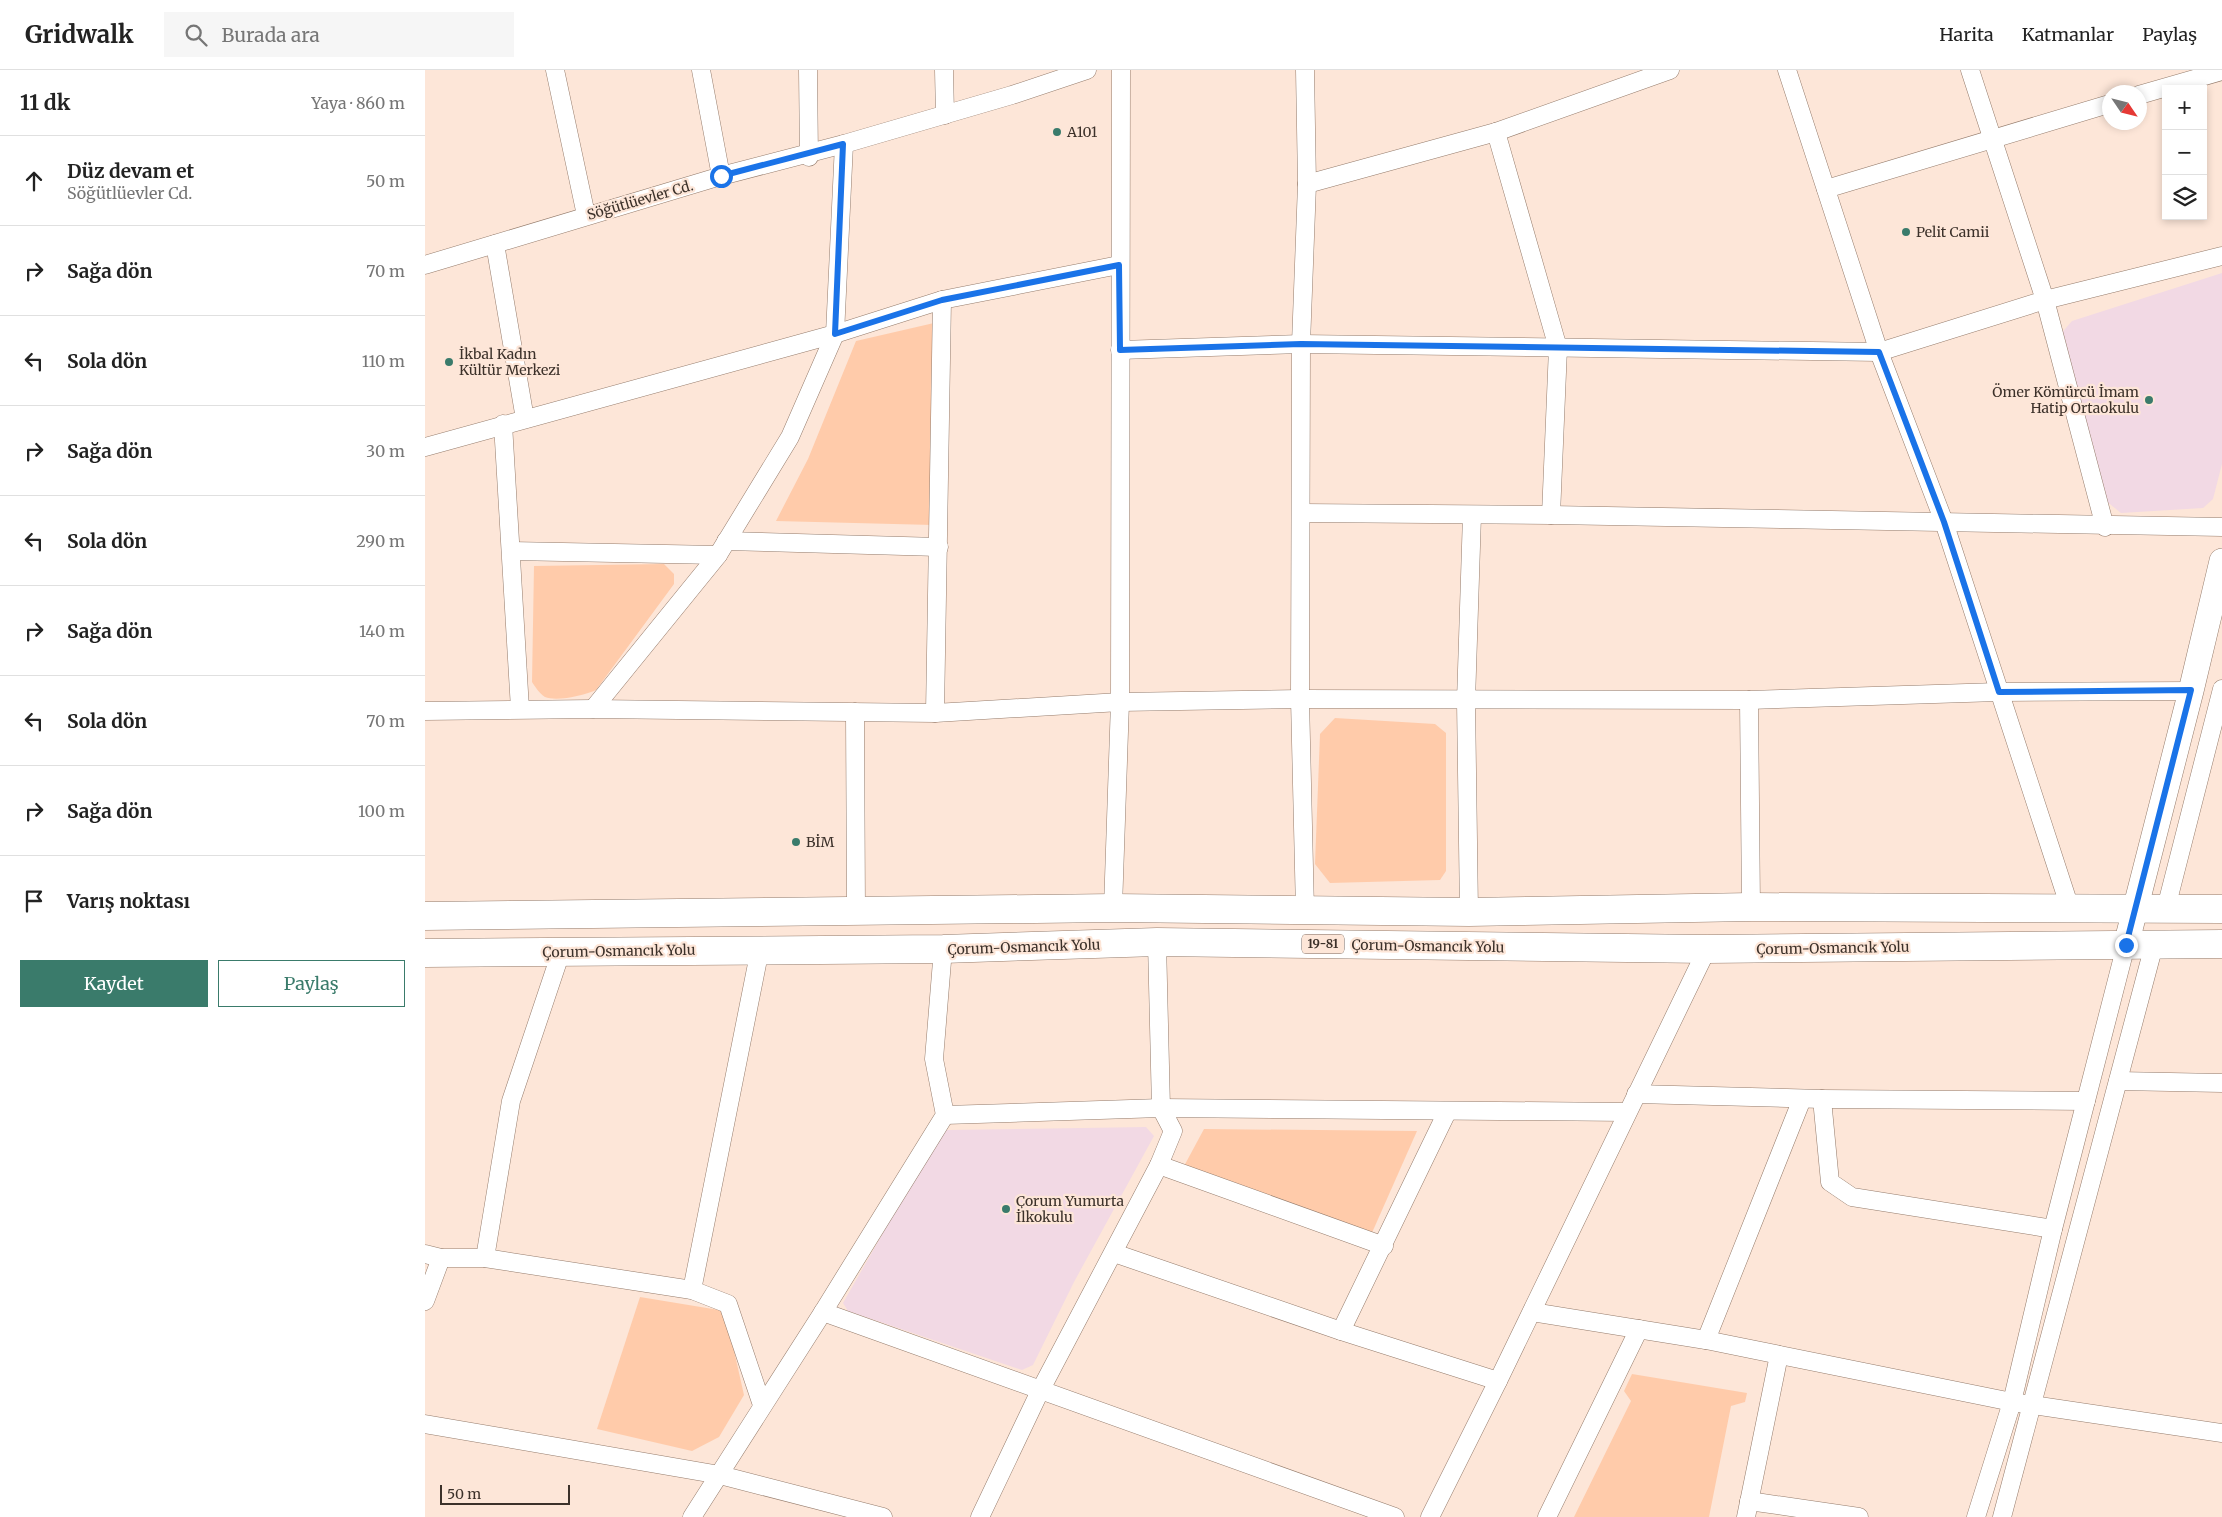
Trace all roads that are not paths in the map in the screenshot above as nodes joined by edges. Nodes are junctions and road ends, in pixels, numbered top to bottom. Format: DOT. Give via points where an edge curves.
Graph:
graph roads {
  1 [pos="555,70"];
  2 [pos="701,70"];
  3 [pos="808,70"];
  4 [pos="943,70"];
  5 [pos="1087,70"];
  6 [pos="1121,70"];
  7 [pos="1305,70"];
  8 [pos="1670,70"];
  9 [pos="1787,70"];
  10 [pos="1970,70"];
  11 [pos="2222,71"];
  12 [pos="2147,93"];
  13 [pos="2102,106"];
  14 [pos="945,115"];
  15 [pos="1496,132"];
  16 [pos="1993,139"];
  17 [pos="843,144"];
  18 [pos="808,155"];
  19 [pos="721,176"];
  20 [pos="1307,184"];
  21 [pos="1826,189"];
  22 [pos="586,215"];
  23 [pos="495,244"];
  24 [pos="2222,256"];
  25 [pos="425,265"];
  26 [pos="1119,265"];
  27 [pos="942,300"];
  28 [pos="2045,300"];
  29 [pos="835,334"];
  30 [pos="1301,344"];
  31 [pos="1558,348"];
  32 [pos="1120,350"];
  33 [pos="1879,352"];
  34 [pos="525,419"];
  35 [pos="503,424"];
  36 [pos="425,447"];
  37 [pos="1301,513"];
  38 [pos="1472,515"];
  39 [pos="1551,515"];
  40 [pos="1944,522"];
  41 [pos="2105,527"];
  42 [pos="2222,527"];
  43 [pos="939,547"];
  44 [pos="722,548"];
  45 [pos="511,551"];
  46 [pos="2222,561"];
  47 [pos="2222,689"];
  48 [pos="2191,690"];
  49 [pos="1999,692"];
  50 [pos="1300,699"];
  51 [pos="1749,700"];
  52 [pos="1466,701"];
  53 [pos="1121,702"];
  54 [pos="520,709"];
  55 [pos="593,709"];
  56 [pos="425,711"];
  57 [pos="855,712"];
  58 [pos="935,712"];
  59 [pos="1751,907"];
  60 [pos="2136,907"];
  61 [pos="1113,908"];
  62 [pos="2070,908"];
  63 [pos="2166,908"];
  64 [pos="2222,909"];
  65 [pos="855,911"];
  66 [pos="1305,911"];
  67 [pos="1469,912"];
  68 [pos="425,916"];
  69 [pos="1157,942"];
  70 [pos="2222,944"];
  71 [pos="2126,945"];
  72 [pos="2154,945"];
  73 [pos="760,949"];
  74 [pos="943,949"];
  75 [pos="1707,949"];
  76 [pos="561,952"];
  77 [pos="425,953"];
  78 [pos="2118,1081"];
  79 [pos="2222,1083"];
  80 [pos="1636,1094"];
  81 [pos="1802,1098"];
  82 [pos="1822,1099"];
  83 [pos="2086,1101"];
  84 [pos="1161,1108"];
  85 [pos="1447,1112"];
  86 [pos="1627,1112"];
  87 [pos="945,1115"];
  88 [pos="1159,1165"];
  89 [pos="2053,1228"];
  90 [pos="1383,1246"];
  91 [pos="1113,1253"];
  92 [pos="433,1256"];
  93 [pos="485,1258"];
  94 [pos="692,1290"];
  95 [pos="425,1301"];
  96 [pos="823,1312"];
  97 [pos="1532,1312"];
  98 [pos="1639,1330"];
  99 [pos="1341,1331"];
  100 [pos="1706,1340"];
  101 [pos="1779,1355"];
  102 [pos="1498,1381"];
  103 [pos="1040,1391"];
  104 [pos="2012,1402"];
  105 [pos="762,1405"];
  106 [pos="2032,1405"];
  107 [pos="425,1424"];
  108 [pos="2222,1432"];
  109 [pos="719,1475"];
  110 [pos="1748,1509"];
  111 [pos="692,1517"];
  112 [pos="883,1517"];
  113 [pos="979,1517"];
  114 [pos="1395,1517"];
  115 [pos="1430,1517"];
  116 [pos="1547,1517"];
  117 [pos="1859,1517"];
  118 [pos="1977,1517"];
  119 [pos="2002,1517"];
  1 -- 22 [label="street"];
  2 -- 19 [label="street"];
  3 -- 18 [label="street"];
  4 -- 14 [label="street"];
  5 -- 14 [label="street, Söğütlüevler Cd."];
  6 -- 26 [label="street"];
  7 -- 20 [label="street"];
  8 -- 15 [label="street"];
  9 -- 21 [label="street"];
  10 -- 16 [label="street"];
  11 -- 12 [label="street"];
  13 -- 16 [label="street"];
  14 -- 17 [label="street, Söğütlüevler Cd."];
  15 -- 20 [label="street"];
  15 -- 31 [label="street"];
  16 -- 21 [label="street"];
  16 -- 28 [label="street"];
  17 -- 18 [label="street, Söğütlüevler Cd."];
  17 -- 29 [label="street"];
  18 -- 19 [label="street, Söğütlüevler Cd."];
  19 -- 22 [label="street, Söğütlüevler Cd."];
  20 -- 30 [label="street"];
  21 -- 33 [label="street"];
  22 -- 23 [label="street, Söğütlüevler Cd."];
  23 -- 25 [label="street, Söğütlüevler Cd."];
  23 -- 34 [label="street"];
  24 -- 28 [label="street"];
  26 -- 27 [label="street"];
  26 -- 32 [label="street"];
  27 -- 29 [label="street"];
  27 -- 43 [label="street"];
  28 -- 33 [label="street"];
  28 -- 41 [label="street"];
  29 -- 34 [label="street"];
  29 -- 44 [label="street" via="790,437"];
  30 -- 31 [label="street"];
  30 -- 32 [label="street"];
  30 -- 37 [label="street"];
  31 -- 33 [label="street"];
  31 -- 39 [label="street"];
  32 -- 53 [label="street"];
  33 -- 40 [label="street"];
  34 -- 35 [label="street"];
  35 -- 36 [label="street"];
  35 -- 45 [label="street"];
  37 -- 38 [label="street"];
  37 -- 50 [label="street"];
  38 -- 39 [label="street"];
  38 -- 52 [label="street"];
  39 -- 40 [label="street"];
  40 -- 41 [label="street"];
  40 -- 49 [label="street"];
  41 -- 42 [label="street"];
  43 -- 44 [label="street"];
  43 -- 58 [label="street"];
  44 -- 45 [label="street"];
  44 -- 55 [label="street"];
  45 -- 54 [label="street"];
  46 -- 48 [label="street"];
  47 -- 63 [label="street"];
  48 -- 49 [label="street"];
  48 -- 60 [label="street"];
  49 -- 51 [label="street"];
  49 -- 62 [label="street"];
  50 -- 52 [label="street"];
  50 -- 53 [label="street"];
  50 -- 66 [label="street"];
  51 -- 52 [label="street"];
  51 -- 59 [label="street"];
  52 -- 67 [label="street"];
  53 -- 58 [label="street"];
  53 -- 61 [label="street"];
  54 -- 55 [label="street"];
  54 -- 56 [label="street"];
  55 -- 57 [label="street"];
  57 -- 58 [label="street"];
  57 -- 65 [label="street"];
  59 -- 62 [label="highway"];
  59 -- 67 [label="highway"];
  60 -- 62 [label="highway"];
  60 -- 63 [label="highway"];
  60 -- 71 [label="street"];
  61 -- 65 [label="highway"];
  61 -- 66 [label="highway"];
  63 -- 64 [label="highway"];
  65 -- 68 [label="highway"];
  66 -- 67 [label="highway"];
  69 -- 74 [label="highway, Çorum-Osmancık Yolu / 19-81"];
  69 -- 75 [label="highway, Çorum-Osmancık Yolu / 19-81"];
  69 -- 84 [label="street"];
  70 -- 72 [label="highway, Çorum-Osmancık Yolu / 19-81"];
  71 -- 72 [label="highway, Çorum-Osmancık Yolu / 19-81"];
  71 -- 75 [label="highway, Çorum-Osmancık Yolu / 19-81"];
  71 -- 83 [label="street"];
  72 -- 78 [label="street"];
  73 -- 74 [label="highway, Çorum-Osmancık Yolu / 19-81"];
  73 -- 76 [label="highway, Çorum-Osmancık Yolu / 19-81"];
  73 -- 94 [label="street"];
  74 -- 87 [label="street" via="934,1060"];
  75 -- 80 [label="street"];
  76 -- 77 [label="highway, Çorum-Osmancık Yolu / 19-81"];
  76 -- 93 [label="street" via="511,1101"];
  78 -- 79 [label="street"];
  78 -- 106 [label="street"];
  80 -- 81 [label="street"];
  80 -- 86 [label="street"];
  81 -- 82 [label="street"];
  81 -- 100 [label="street"];
  82 -- 83 [label="street"];
  82 -- 89 [label="street" via="1830,1182 1852,1196"];
  83 -- 89 [label="street"];
  84 -- 85 [label="street"];
  84 -- 87 [label="street"];
  84 -- 88 [label="street" via="1173,1131"];
  85 -- 86 [label="street"];
  85 -- 90 [label="street"];
  86 -- 97 [label="street"];
  87 -- 96 [label="street"];
  88 -- 90 [label="street"];
  88 -- 91 [label="street"];
  89 -- 104 [label="street"];
  90 -- 99 [label="street"];
  91 -- 99 [label="street"];
  91 -- 103 [label="street"];
  92 -- 93 [label="street"];
  92 -- 95 [label="street"];
  93 -- 94 [label="street"];
  94 -- 105 [label="street" via="728,1304"];
  96 -- 103 [label="street"];
  96 -- 105 [label="street"];
  97 -- 98 [label="street"];
  97 -- 102 [label="street"];
  98 -- 100 [label="street"];
  98 -- 116 [label="street"];
  99 -- 102 [label="street"];
  100 -- 101 [label="street"];
  101 -- 104 [label="street"];
  101 -- 110 [label="street"];
  102 -- 115 [label="street"];
  103 -- 113 [label="street"];
  103 -- 114 [label="street"];
  104 -- 106 [label="street"];
  104 -- 118 [label="street"];
  105 -- 109 [label="street"];
  106 -- 108 [label="street"];
  106 -- 119 [label="street"];
  107 -- 109 [label="street"];
  109 -- 111 [label="street"];
  109 -- 112 [label="street"];
  110 -- 117 [label="street"];
}
